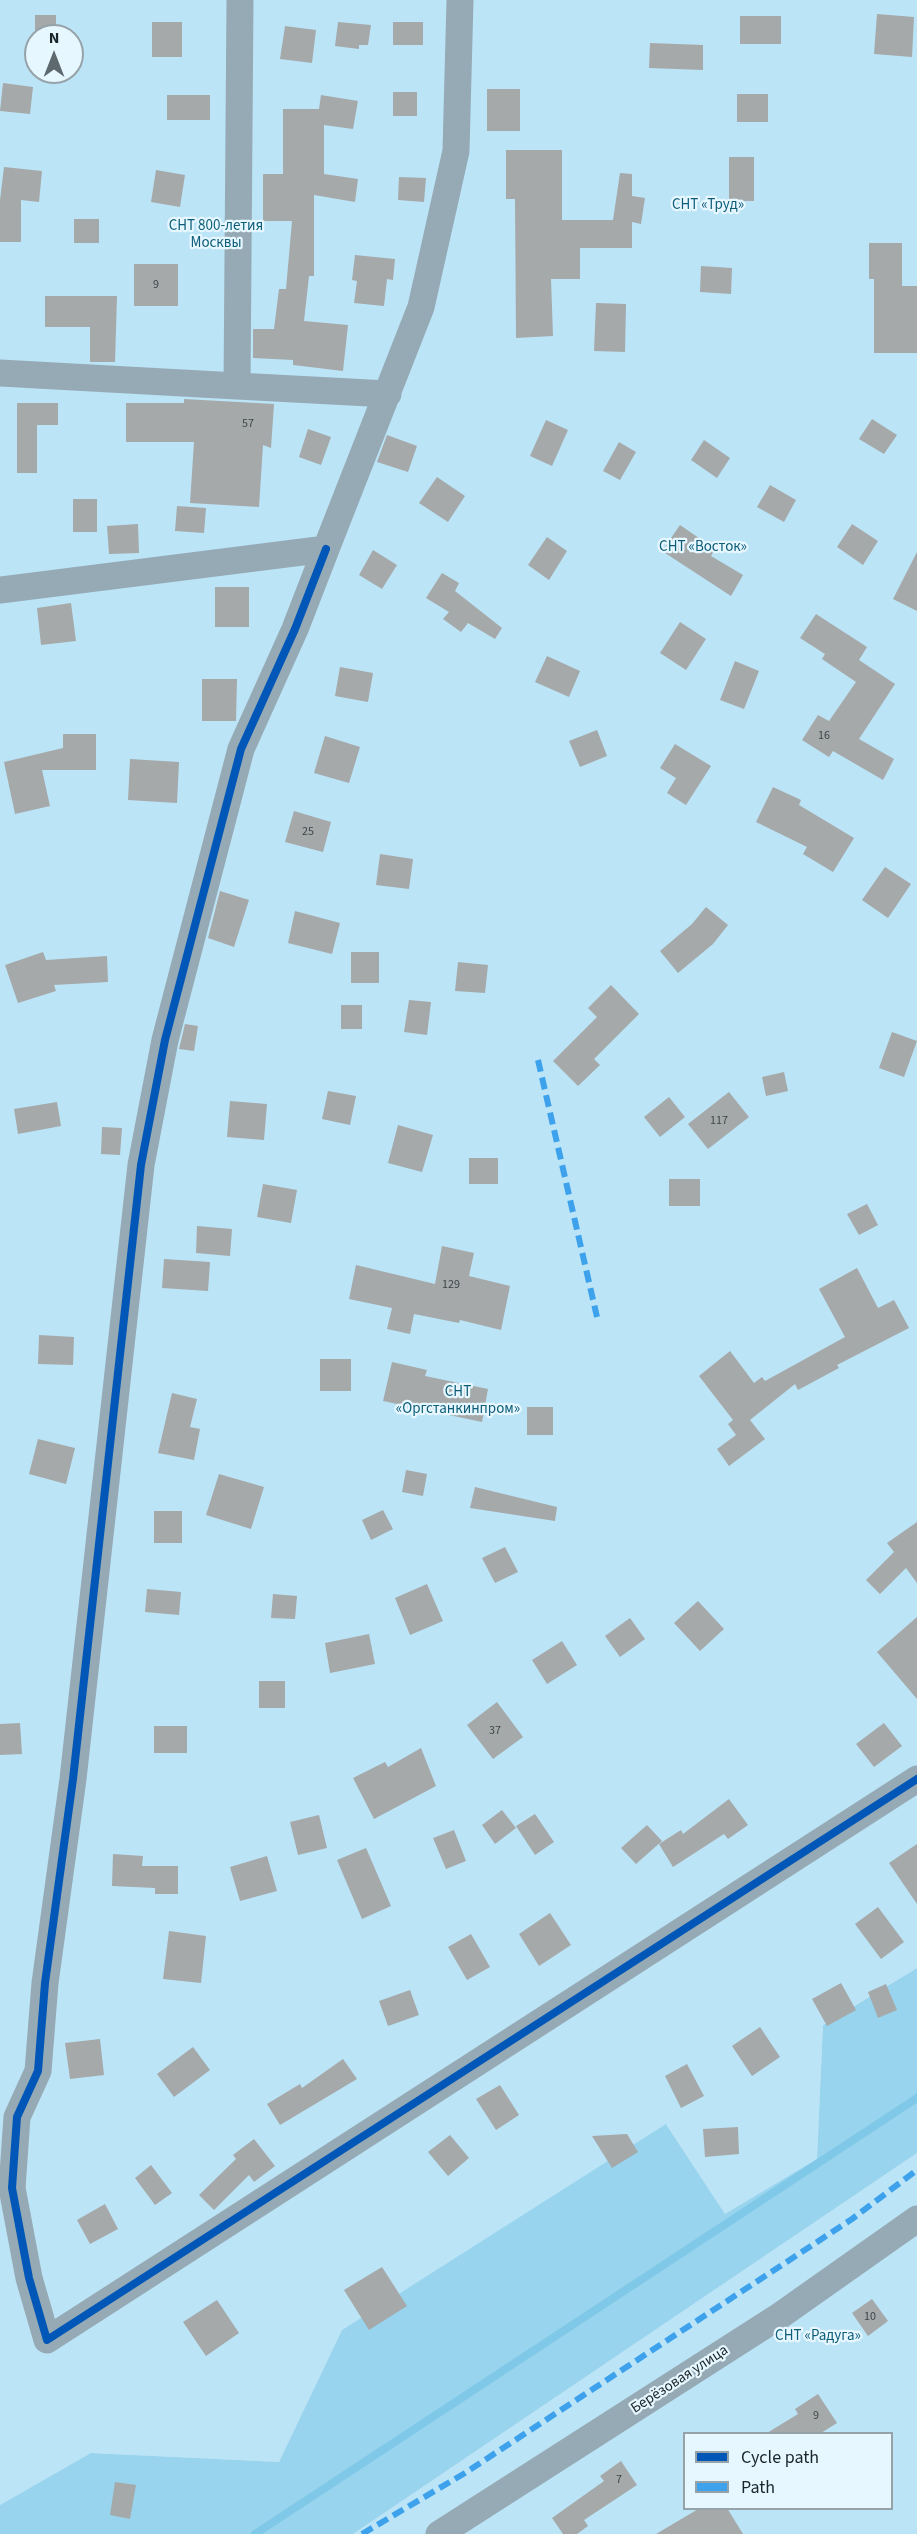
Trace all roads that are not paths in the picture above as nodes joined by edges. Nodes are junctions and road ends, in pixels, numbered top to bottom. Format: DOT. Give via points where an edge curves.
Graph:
graph roads {
  1 [pos="240,0"];
  2 [pos="460,0"];
  3 [pos="0,373"];
  4 [pos="237,386"];
  5 [pos="388,394"];
  6 [pos="326,549"];
  7 [pos="0,590"];
  8 [pos="917,1779"];
  9 [pos="917,2219"];
  10 [pos="439,2534"];
  1 -- 4 [label="street"];
  2 -- 5 [label="street" via="456,151 421,307"];
  3 -- 4 [label="street"];
  4 -- 5 [label="street"];
  5 -- 6 [label="street"];
  6 -- 7 [label="street"];
  6 -- 8 [label="street" via="241,749 165,1040 141,1165 38,2071 17,2117 12,2188 29,2278 47,2340"];
  9 -- 10 [label="street, Берёзовая улица" via="781,2315"];
}
